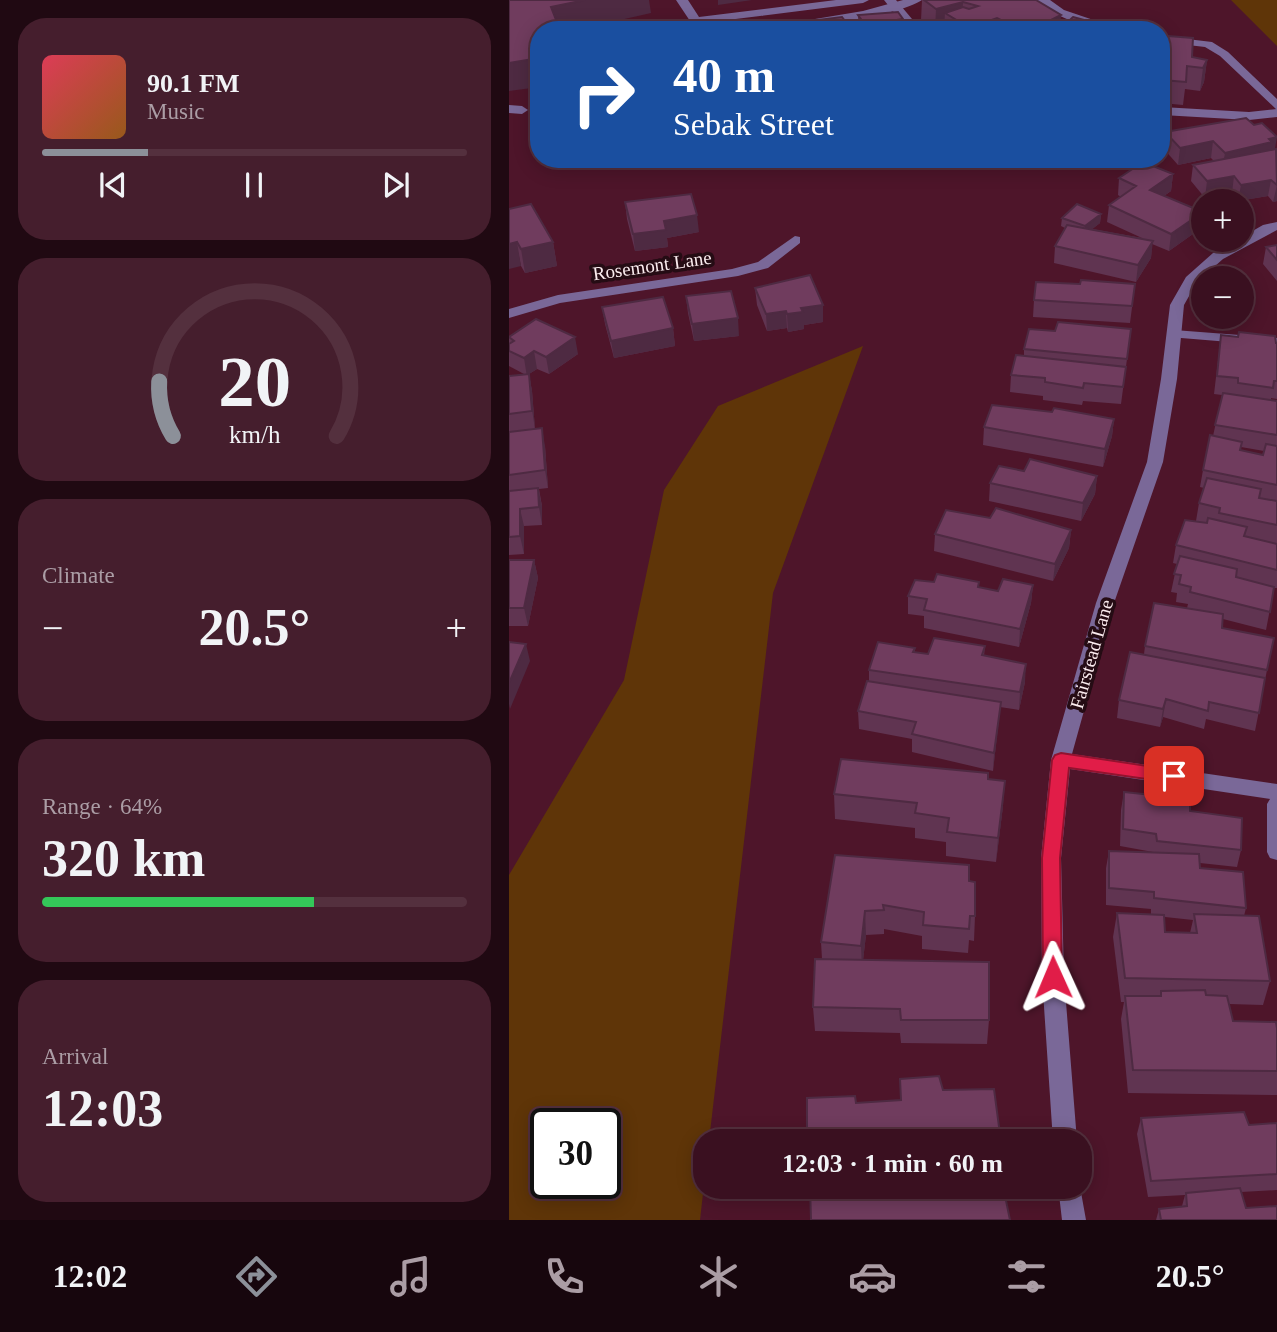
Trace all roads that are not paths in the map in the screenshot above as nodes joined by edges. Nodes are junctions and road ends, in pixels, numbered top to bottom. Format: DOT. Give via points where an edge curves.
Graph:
graph roads {
  1 [pos="682,0"];
  2 [pos="863,0"];
  3 [pos="916,0"];
  4 [pos="1042,0"];
  5 [pos="893,4"];
  6 [pos="696,21"];
  7 [pos="725,21"];
  8 [pos="811,21"];
  9 [pos="908,21"];
  10 [pos="1088,21"];
  11 [pos="1170,40"];
  12 [pos="1277,106"];
  13 [pos="1170,111"];
  14 [pos="1277,113"];
  15 [pos="1277,226"];
  16 [pos="795,240"];
  17 [pos="509,314"];
  18 [pos="1174,334"];
  19 [pos="1277,342"];
  20 [pos="1061,760"];
  21 [pos="1277,792"];
  22 [pos="1277,804"];
  23 [pos="1277,852"];
  24 [pos="1064,1129"];
  25 [pos="1072,1199"];
  26 [pos="1074,1220"];
  1 -- 6 [label="street"];
  2 -- 7 [label="street"];
  3 -- 5 [label="street"];
  4 -- 10 [label="street" via="1060,12"];
  5 -- 8 [label="street"];
  5 -- 9 [label="street"];
  11 -- 12 [label="street" via="1208,44"];
  13 -- 14 [label="street"];
  15 -- 18 [label="street, Fairstead Lane" via="1218,256 1191,279 1177,305"];
  16 -- 17 [label="street, Rosemont Lane" via="763,265 733,273 558,299"];
  18 -- 19 [label="street"];
  18 -- 20 [label="street, Fairstead Lane" via="1155,462 1105,603"];
  20 -- 21 [label="street"];
  20 -- 24 [label="street, Fairstead Lane" via="1051,858 1053,977"];
  22 -- 23 [label="street"];
  25 -- 26 [label="street"];
}
